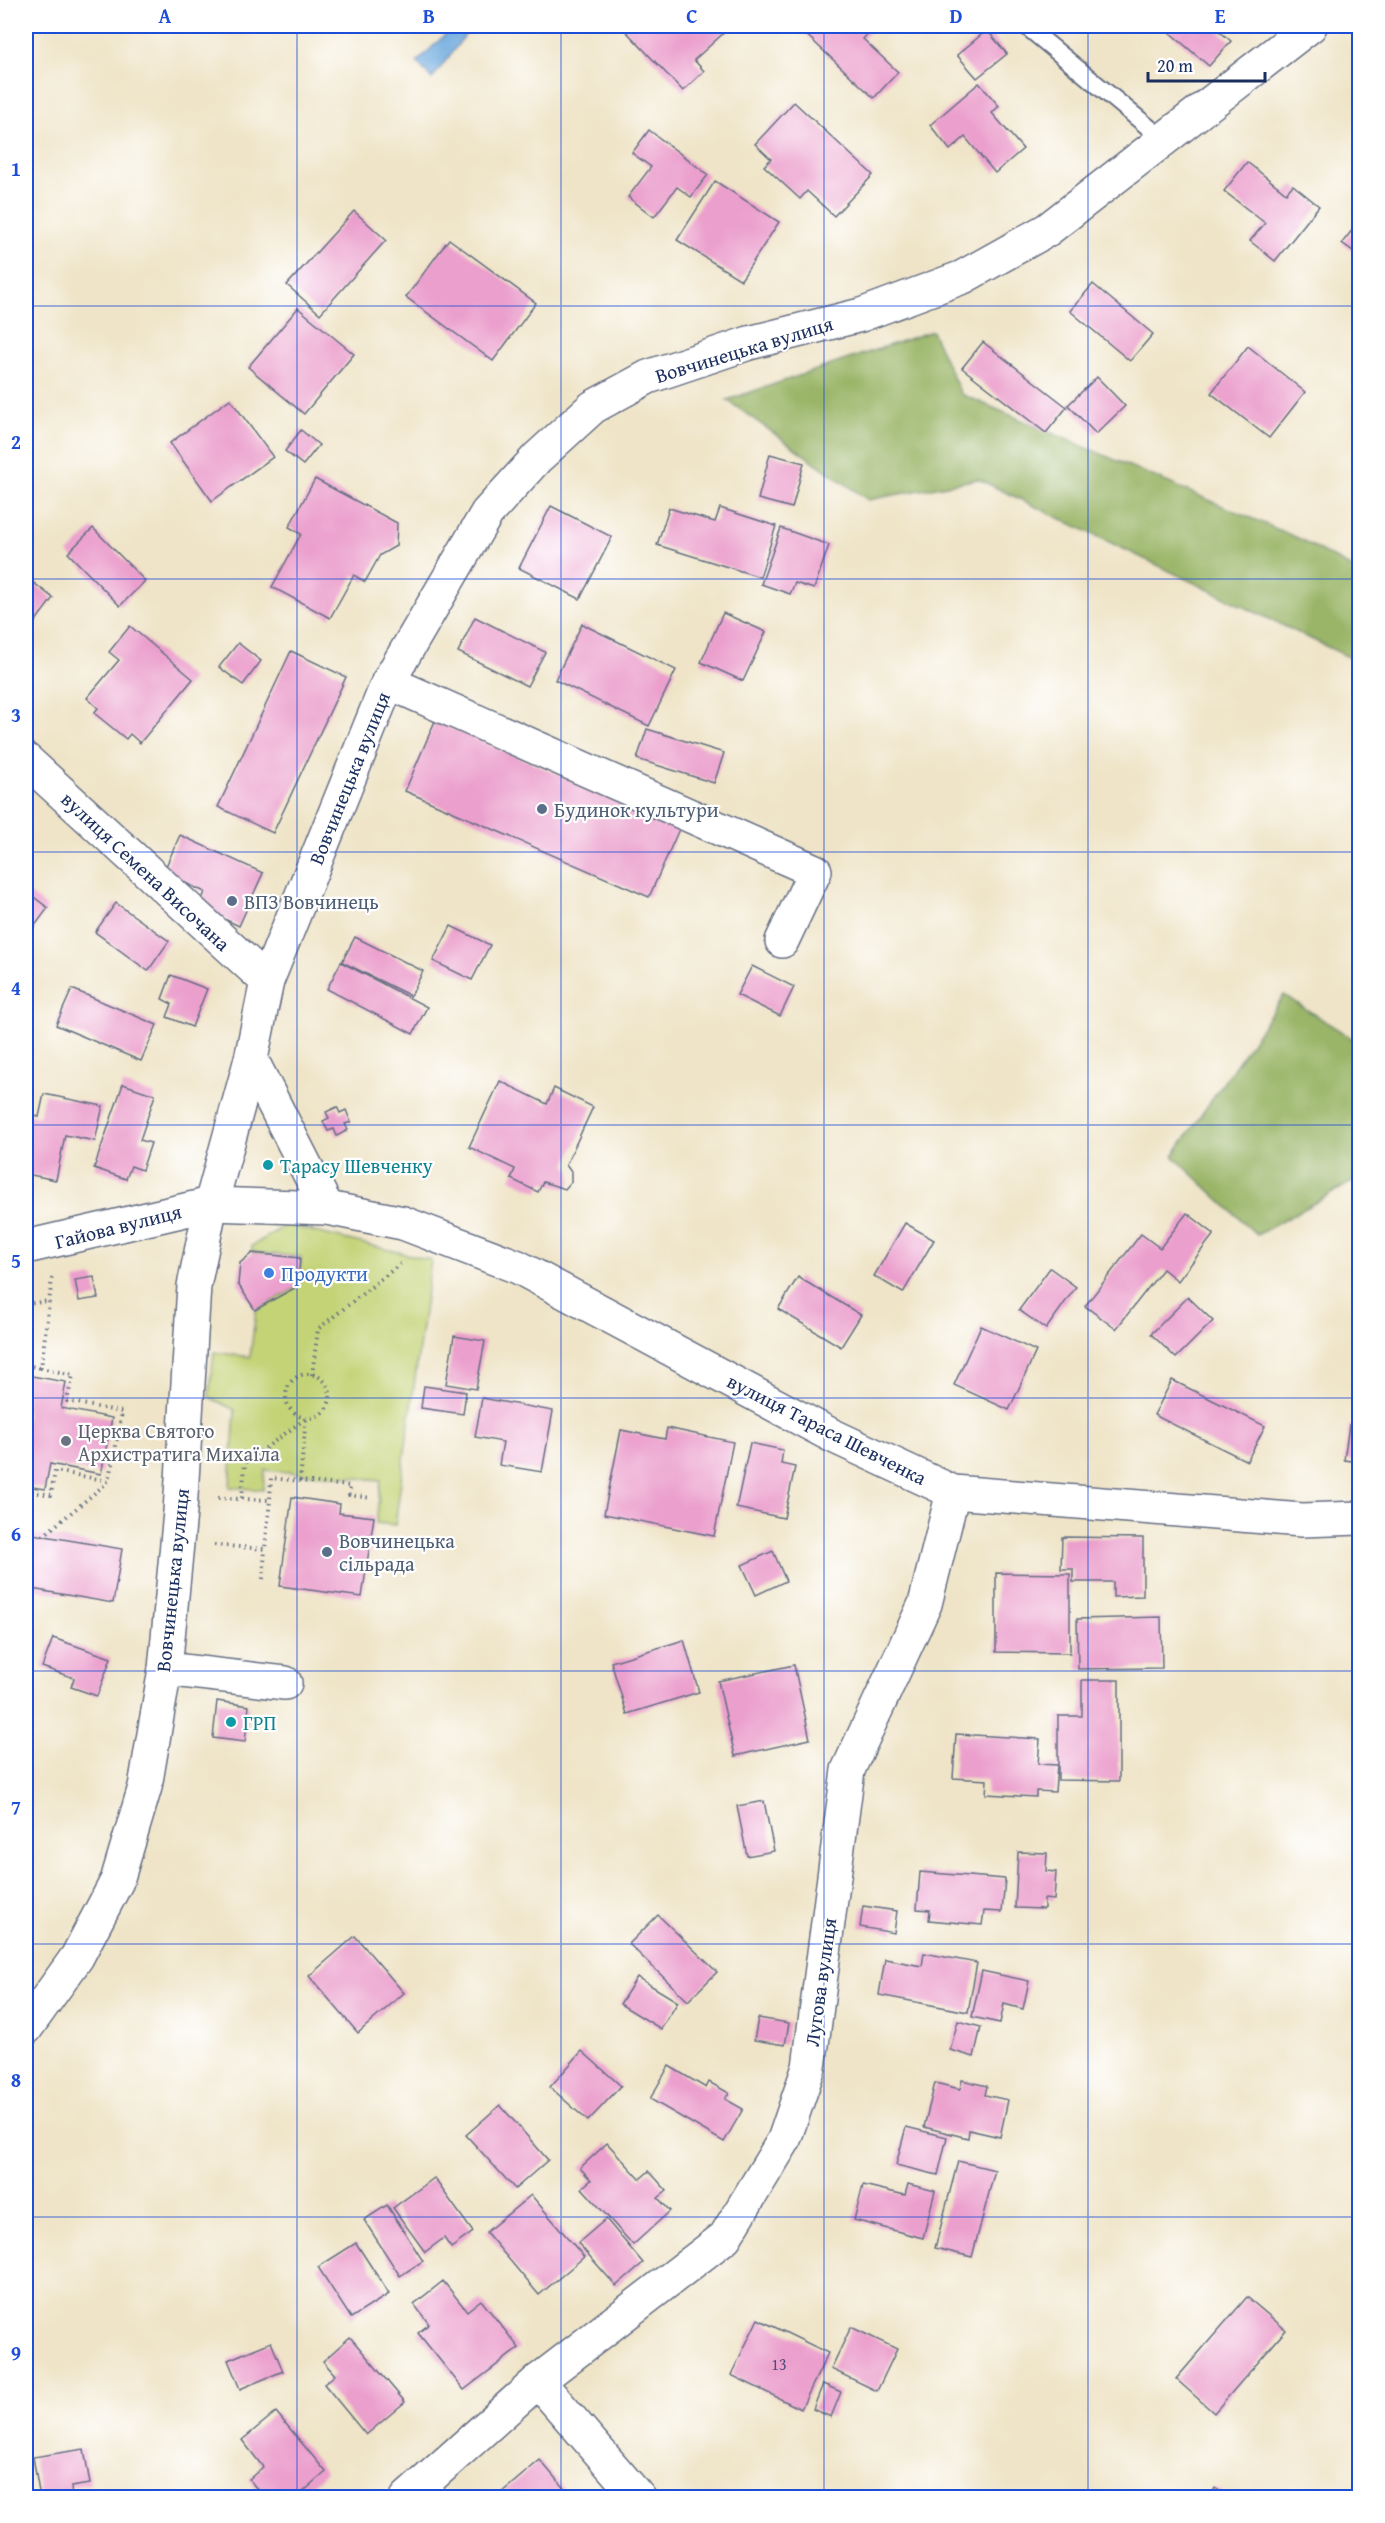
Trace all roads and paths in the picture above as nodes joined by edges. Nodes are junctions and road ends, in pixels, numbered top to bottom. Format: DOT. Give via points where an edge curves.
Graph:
graph roads {
  1 [pos="1026,26"];
  2 [pos="1305,27"];
  3 [pos="1164,140"];
  4 [pos="388,682"];
  5 [pos="26,760"];
  6 [pos="782,941"];
  7 [pos="267,981"];
  8 [pos="251,1059"];
  9 [pos="211,1204"];
  10 [pos="327,1208"];
  11 [pos="436,1236"];
  12 [pos="41,1244"];
  13 [pos="49,1301"];
  14 [pos="26,1304"];
  15 [pos="26,1365"];
  16 [pos="41,1368"];
  17 [pos="312,1375"];
  18 [pos="306,1418"];
  19 [pos="115,1451"];
  20 [pos="184,1462"];
  21 [pos="108,1481"];
  22 [pos="300,1481"];
  23 [pos="26,1491"];
  24 [pos="953,1492"];
  25 [pos="242,1498"];
  26 [pos="371,1498"];
  27 [pos="270,1500"];
  28 [pos="1359,1518"];
  29 [pos="179,1527"];
  30 [pos="43,1536"];
  31 [pos="265,1549"];
  32 [pos="263,1579"];
  33 [pos="165,1669"];
  34 [pos="285,1683"];
  35 [pos="26,2028"];
  36 [pos="538,2380"];
  37 [pos="407,2498"];
  38 [pos="639,2498"];
  1 -- 3 [label="lane"];
  2 -- 3 [label="street, Вовчинецька вулиця"];
  3 -- 4 [label="street, Вовчинецька вулиця" via="1047,230 963,277 861,315 749,343 648,377 593,407 537,458 488,513"];
  4 -- 6 [label="street" via="815,870"];
  4 -- 7 [label="street, Вовчинецька вулиця"];
  5 -- 7 [label="street, вулиця Семена Височана"];
  7 -- 8 [label="street, Вовчинецька вулиця"];
  8 -- 9 [label="street, Вовчинецька вулиця"];
  8 -- 10 [label="street"];
  9 -- 10 [label="street, вулиця Тараса Шевченка"];
  9 -- 12 [label="street, Гайова вулиця"];
  9 -- 20 [label="street, Вовчинецька вулиця" via="194,1286"];
  10 -- 11 [label="street, вулиця Тараса Шевченка" via="403,1223"];
  11 -- 17 [label="path" via="318,1329"];
  11 -- 24 [label="street, вулиця Тараса Шевченка" via="518,1267 831,1434"];
  12 -- 13 [label="path"];
  13 -- 14 [label="path"];
  13 -- 16 [label="path"];
  15 -- 16 [label="path"];
  16 -- 19 [label="path" via="72,1375 67,1401 122,1412"];
  17 -- 18 [label="path" via="328,1388 329,1403 320,1414"];
  17 -- 18 [label="path" via="298,1376 286,1393 289,1406"];
  18 -- 22 [label="path"];
  18 -- 25 [label="path" via="245,1463"];
  19 -- 20 [label="path"];
  19 -- 21 [label="path"];
  20 -- 29 [label="street, Вовчинецька вулиця"];
  21 -- 23 [label="path" via="55,1471 51,1496"];
  21 -- 30 [label="path"];
  22 -- 26 [label="path" via="350,1486 349,1496"];
  22 -- 27 [label="path" via="271,1478"];
  24 -- 28 [label="street, вулиця Тараса Шевченка" via="1302,1520"];
  24 -- 36 [label="street, Лугова вулиця" via="926,1605 848,1770 809,2067 784,2140 725,2237"];
  25 -- 27 [label="path"];
  25 -- 29 [label="path" via="221,1497"];
  27 -- 31 [label="path"];
  29 -- 31 [label="path"];
  29 -- 33 [label="street, Вовчинецька вулиця"];
  31 -- 32 [label="path"];
  33 -- 34 [label="street"];
  33 -- 35 [label="street, Вовчинецька вулиця" via="145,1787 117,1881 77,1957"];
  36 -- 37 [label="street, Лугова вулиця"];
  36 -- 38 [label="street"];
}
